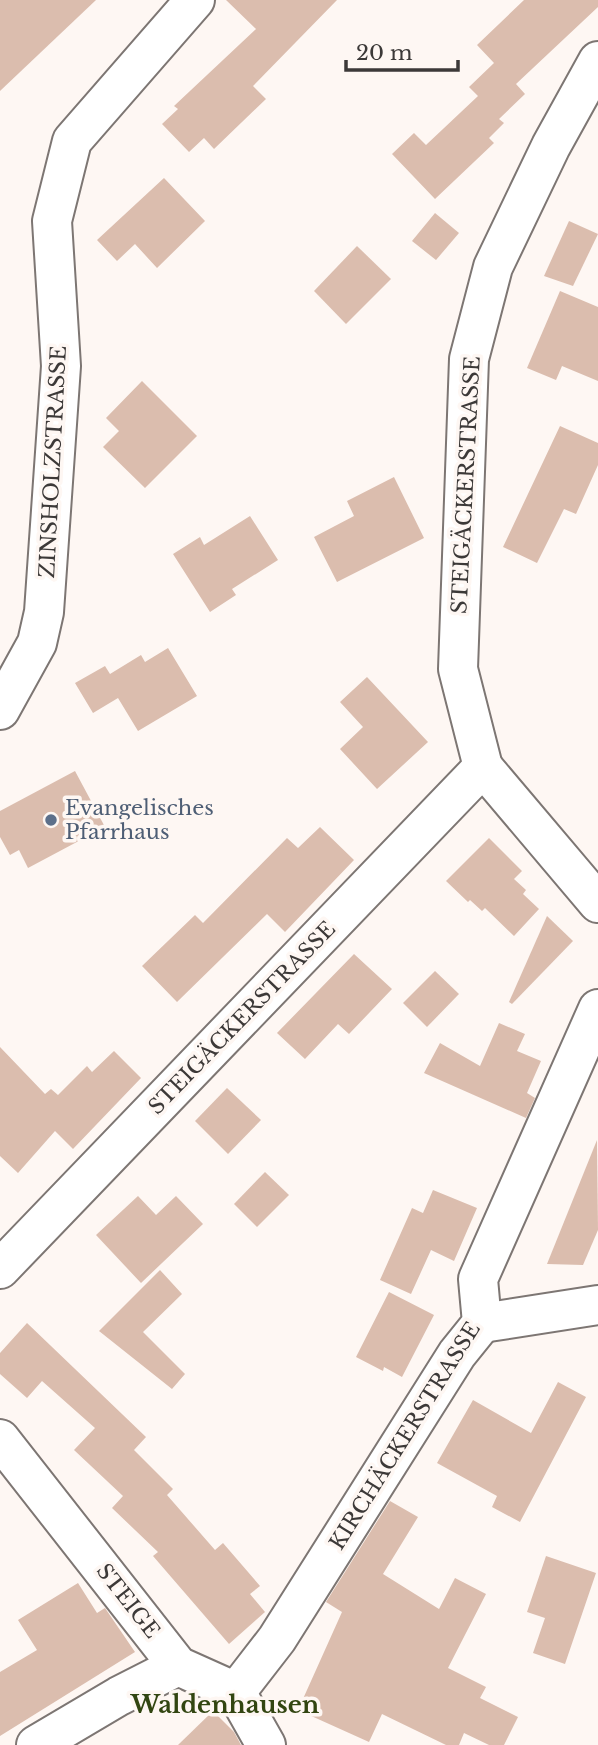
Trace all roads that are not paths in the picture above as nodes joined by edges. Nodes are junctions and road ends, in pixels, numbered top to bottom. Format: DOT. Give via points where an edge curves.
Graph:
graph roads {
  1 [pos="195,0"];
  2 [pos="598,61"];
  3 [pos="0,710"];
  4 [pos="483,767"];
  5 [pos="598,903"];
  6 [pos="598,1009"];
  7 [pos="0,1269"];
  8 [pos="598,1305"];
  9 [pos="482,1323"];
  10 [pos="0,1439"];
  11 [pos="178,1666"];
  12 [pos="236,1692"];
  13 [pos="36,1745"];
  14 [pos="266,1745"];
  1 -- 3 [label="street, ZINSHOLZSTRASSE" via="72,141 52,220 61,366 44,612 37,643"];
  2 -- 4 [label="street, STEIGÄCKERSTRASSE" via="493,267 469,359 458,669"];
  4 -- 5 [label="street, STEIGÄCKERSTRASSE"];
  4 -- 7 [label="street, STEIGÄCKERSTRASSE"];
  6 -- 9 [label="street, KIRCHÄCKERSTRASSE" via="478,1279"];
  8 -- 9 [label="street"];
  9 -- 12 [label="street, KIRCHÄCKERSTRASSE" via="457,1354 277,1639"];
  10 -- 11 [label="street, STEIGE"];
  11 -- 12 [label="street, STEIGE"];
  11 -- 13 [label="street"];
  12 -- 14 [label="street"];
}
